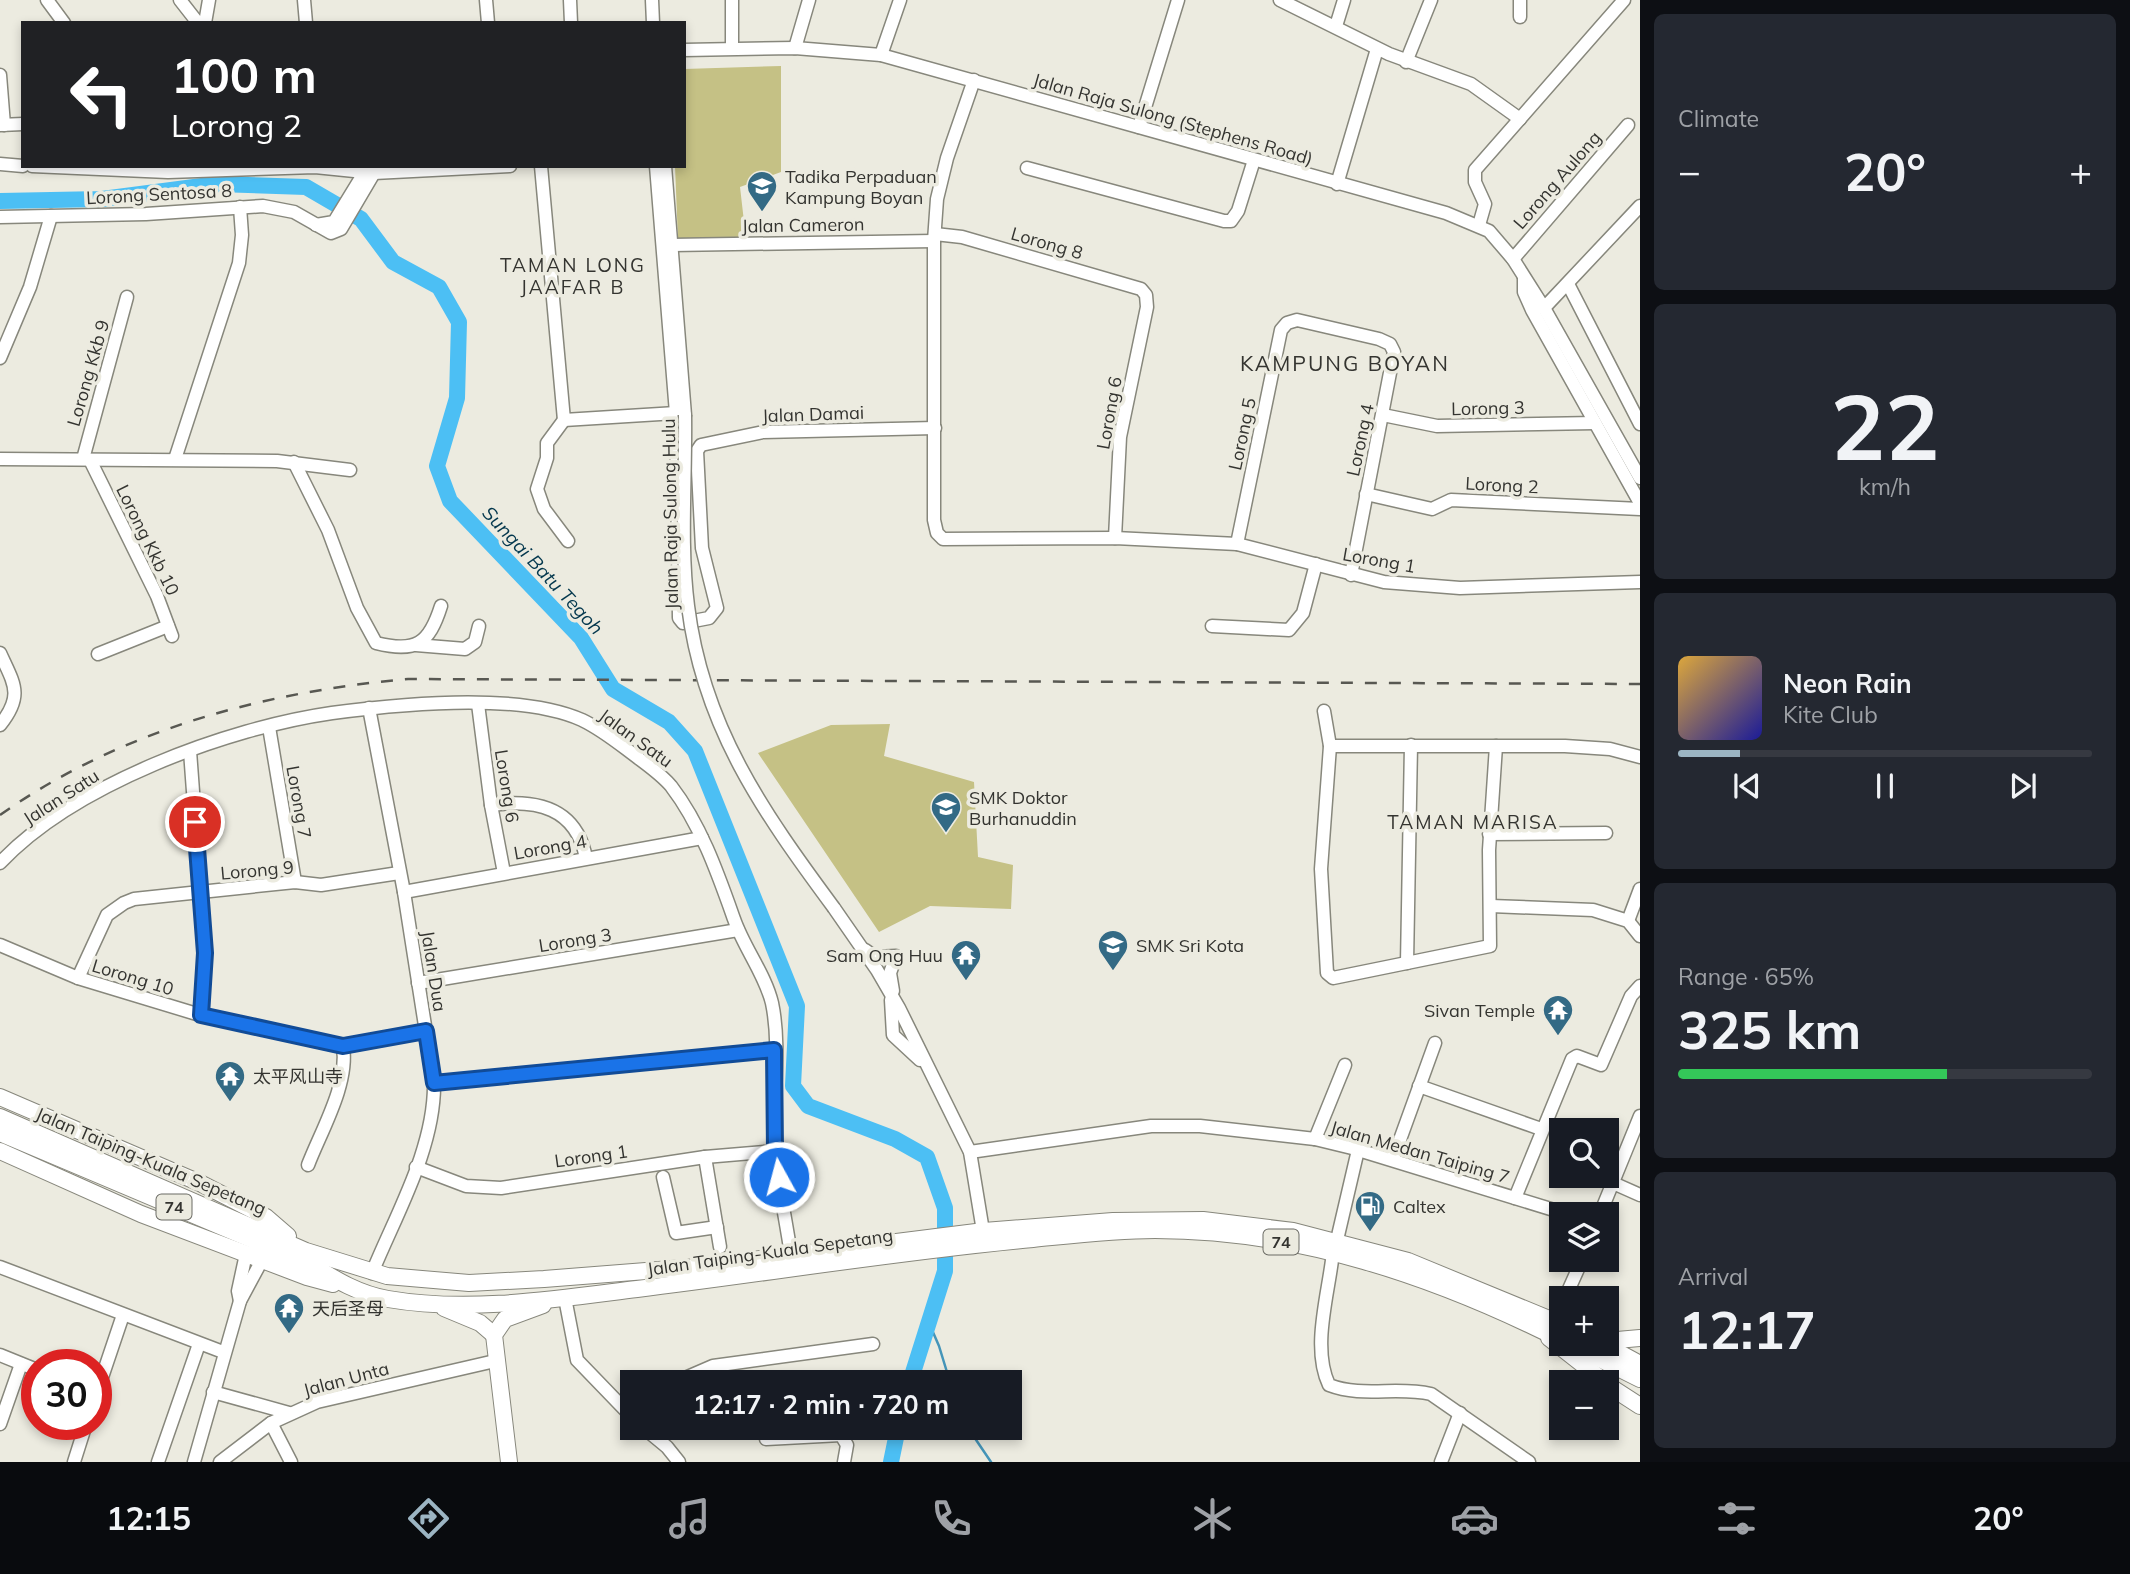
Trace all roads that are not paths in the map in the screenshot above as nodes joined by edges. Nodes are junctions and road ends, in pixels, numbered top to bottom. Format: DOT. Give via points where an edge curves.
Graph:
graph roads {
  1 [pos="47,0"];
  2 [pos="180,0"];
  3 [pos="209,0"];
  4 [pos="304,0"];
  5 [pos="486,0"];
  6 [pos="570,0"];
  7 [pos="652,0"];
  8 [pos="732,0"];
  9 [pos="809,0"];
  10 [pos="900,0"];
  11 [pos="1178,0"];
  12 [pos="1280,0"];
  13 [pos="1343,0"];
  14 [pos="1431,0"];
  15 [pos="1520,0"];
  16 [pos="1623,0"];
  17 [pos="1520,17"];
  18 [pos="63,21"];
  19 [pos="196,21"];
  20 [pos="205,21"];
  21 [pos="306,21"];
  22 [pos="488,21"];
  23 [pos="571,21"];
  24 [pos="653,21"];
  25 [pos="1336,26"];
  26 [pos="733,47"];
  27 [pos="795,48"];
  28 [pos="1377,49"];
  29 [pos="686,50"];
  30 [pos="881,55"];
  31 [pos="1406,62"];
  32 [pos="0,75"];
  33 [pos="974,80"];
  34 [pos="1520,119"];
  35 [pos="21,124"];
  36 [pos="2,125"];
  37 [pos="1629,125"];
  38 [pos="1139,127"];
  39 [pos="1254,160"];
  40 [pos="0,164"];
  41 [pos="21,166"];
  42 [pos="123,168"];
  43 [pos="242,168"];
  44 [pos="343,168"];
  45 [pos="477,168"];
  46 [pos="541,168"];
  47 [pos="656,168"];
  48 [pos="666,168"];
  49 [pos="1027,168"];
  50 [pos="169,169"];
  51 [pos="369,173"];
  52 [pos="1337,184"];
  53 [pos="1640,206"];
  54 [pos="240,207"];
  55 [pos="51,216"];
  56 [pos="0,217"];
  57 [pos="1479,225"];
  58 [pos="934,237"];
  59 [pos="672,245"];
  60 [pos="1513,258"];
  61 [pos="1524,277"];
  62 [pos="1568,284"];
  63 [pos="1146,295"];
  64 [pos="127,297"];
  65 [pos="1544,308"];
  66 [pos="1281,330"];
  67 [pos="0,358"];
  68 [pos="680,414"];
  69 [pos="1383,415"];
  70 [pos="564,420"];
  71 [pos="1595,423"];
  72 [pos="1640,424"];
  73 [pos="935,428"];
  74 [pos="0,459"];
  75 [pos="175,459"];
  76 [pos="87,460"];
  77 [pos="294,463"];
  78 [pos="350,470"];
  79 [pos="1640,478"];
  80 [pos="1366,494"];
  81 [pos="1640,503"];
  82 [pos="1640,509"];
  83 [pos="1115,538"];
  84 [pos="568,541"];
  85 [pos="1237,544"];
  86 [pos="1316,564"];
  87 [pos="1352,575"];
  88 [pos="1640,582"];
  89 [pos="442,606"];
  90 [pos="479,626"];
  91 [pos="1212,626"];
  92 [pos="416,645"];
  93 [pos="0,653"];
  94 [pos="98,653"];
  95 [pos="478,704"];
  96 [pos="369,708"];
  97 [pos="1324,711"];
  98 [pos="0,725"];
  99 [pos="269,727"];
  100 [pos="1411,744"];
  101 [pos="1330,746"];
  102 [pos="1496,746"];
  103 [pos="190,751"];
  104 [pos="1640,757"];
  105 [pos="491,805"];
  106 [pos="1606,833"];
  107 [pos="1489,834"];
  108 [pos="702,838"];
  109 [pos="586,858"];
  110 [pos="0,863"];
  111 [pos="399,873"];
  112 [pos="504,873"];
  113 [pos="295,882"];
  114 [pos="1640,889"];
  115 [pos="404,892"];
  116 [pos="201,893"];
  117 [pos="1490,906"];
  118 [pos="1628,921"];
  119 [pos="738,930"];
  120 [pos="1640,936"];
  121 [pos="0,945"];
  122 [pos="861,946"];
  123 [pos="1407,963"];
  124 [pos="78,978"];
  125 [pos="418,984"];
  126 [pos="1640,986"];
  127 [pos="890,994"];
  128 [pos="899,1008"];
  129 [pos="201,1015"];
  130 [pos="426,1031"];
  131 [pos="1434,1043"];
  132 [pos="343,1046"];
  133 [pos="774,1050"];
  134 [pos="1345,1065"];
  135 [pos="929,1071"];
  136 [pos="434,1083"];
  137 [pos="1419,1086"];
  138 [pos="0,1097"];
  139 [pos="1640,1116"];
  140 [pos="0,1117"];
  141 [pos="1541,1129"];
  142 [pos="0,1133"];
  143 [pos="1315,1139"];
  144 [pos="1635,1144"];
  145 [pos="1358,1150"];
  146 [pos="0,1151"];
  147 [pos="775,1151"];
  148 [pos="970,1152"];
  149 [pos="705,1157"];
  150 [pos="1393,1159"];
  151 [pos="308,1165"];
  152 [pos="416,1167"];
  153 [pos="1619,1172"];
  154 [pos="663,1177"];
  155 [pos="1619,1186"];
  156 [pos="1640,1195"];
  157 [pos="1515,1198"];
  158 [pos="1549,1208"];
  159 [pos="717,1227"];
  160 [pos="977,1238"];
  161 [pos="937,1243"];
  162 [pos="1335,1246"];
  163 [pos="720,1247"];
  164 [pos="306,1251"];
  165 [pos="246,1254"];
  166 [pos="791,1255"];
  167 [pos="262,1260"];
  168 [pos="0,1267"];
  169 [pos="372,1273"];
  170 [pos="443,1283"];
  171 [pos="346,1287"];
  172 [pos="565,1298"];
  173 [pos="240,1301"];
  174 [pos="431,1305"];
  175 [pos="452,1305"];
  176 [pos="123,1315"];
  177 [pos="1549,1319"];
  178 [pos="1526,1322"];
  179 [pos="1549,1334"];
  180 [pos="494,1335"];
  181 [pos="1640,1338"];
  182 [pos="1619,1340"];
  183 [pos="199,1344"];
  184 [pos="873,1344"];
  185 [pos="112,1349"];
  186 [pos="223,1352"];
  187 [pos="0,1355"];
  188 [pos="1596,1356"];
  189 [pos="1619,1356"];
  190 [pos="495,1361"];
  191 [pos="21,1364"];
  192 [pos="704,1370"];
  193 [pos="1589,1370"];
  194 [pos="1639,1376"];
  195 [pos="213,1392"];
  196 [pos="1619,1392"];
  197 [pos="620,1405"];
  198 [pos="1640,1406"];
  199 [pos="289,1413"];
  200 [pos="1460,1413"];
  201 [pos="0,1422"];
  202 [pos="271,1423"];
  203 [pos="81,1440"];
  204 [pos="659,1440"];
  205 [pos="844,1440"];
  206 [pos="196,1458"];
  207 [pos="74,1462"];
  208 [pos="158,1462"];
  209 [pos="220,1462"];
  210 [pos="291,1462"];
  211 [pos="509,1462"];
  212 [pos="680,1462"];
  213 [pos="844,1462"];
  214 [pos="1441,1462"];
  215 [pos="1529,1462"];
  1 -- 18 [label="street"];
  2 -- 19 [label="street"];
  3 -- 20 [label="street"];
  4 -- 21 [label="street"];
  5 -- 22 [label="street"];
  6 -- 23 [label="street"];
  7 -- 24 [label="street"];
  8 -- 26 [label="street"];
  9 -- 27 [label="street"];
  10 -- 30 [label="street"];
  11 -- 38 [label="street"];
  12 -- 25 [label="street"];
  13 -- 25 [label="street"];
  14 -- 31 [label="street"];
  15 -- 17 [label="street"];
  16 -- 34 [label="street"];
  25 -- 28 [label="street"];
  26 -- 27 [label="street, Jalan Raja Sulong (Stephens Road)"];
  26 -- 29 [label="street, Jalan Raja Sulong (Stephens Road)"];
  27 -- 30 [label="street, Jalan Raja Sulong (Stephens Road)"];
  28 -- 31 [label="street"];
  28 -- 52 [label="street"];
  30 -- 33 [label="street, Jalan Raja Sulong (Stephens Road)"];
  31 -- 34 [label="street" via="1471,84"];
  32 -- 36 [label="street"];
  33 -- 38 [label="street, Jalan Raja Sulong (Stephens Road)"];
  33 -- 58 [label="street" via="942,179"];
  34 -- 57 [label="street" via="1475,170 1485,204"];
  35 -- 36 [label="street"];
  37 -- 60 [label="street, Lorong Aulong"];
  38 -- 39 [label="street, Jalan Raja Sulong (Stephens Road)"];
  39 -- 49 [label="street" via="1231,221"];
  39 -- 52 [label="street, Jalan Raja Sulong (Stephens Road)"];
  40 -- 41 [label="street"];
  42 -- 50 [label="street"];
  43 -- 50 [label="street"];
  44 -- 51 [label="street"];
  45 -- 51 [label="street"];
  46 -- 70 [label="street"];
  47 -- 68 [label="street"];
  48 -- 59 [label="street, Jalan Raja Sulong Hulu"];
  51 -- 54 [label="street, Lorong Sentosa 8" via="331,233 283,208"];
  52 -- 57 [label="street, Jalan Raja Sulong (Stephens Road)"];
  53 -- 62 [label="street"];
  54 -- 55 [label="street, Lorong Sentosa 8"];
  54 -- 75 [label="street" via="239,263"];
  55 -- 56 [label="street, Lorong Sentosa 8"];
  55 -- 67 [label="street" via="30,287"];
  57 -- 60 [label="street, Jalan Raja Sulong (Stephens Road)"];
  58 -- 59 [label="street, Jalan Cameron"];
  58 -- 63 [label="street, Lorong 8" via="962,237 1100,276 1141,289"];
  58 -- 73 [label="street"];
  59 -- 68 [label="street, Jalan Raja Sulong Hulu"];
  60 -- 61 [label="street, Jalan Raja Sulong (Stephens Road)"];
  61 -- 65 [label="street, Jalan Raja Sulong (Stephens Road)"];
  61 -- 71 [label="street" via="1524,292 1532,310"];
  62 -- 65 [label="street"];
  62 -- 72 [label="street"];
  63 -- 83 [label="street, Lorong 6" via="1120,438"];
  64 -- 76 [label="street, Lorong Kkb 9"];
  65 -- 79 [label="street, Jalan Raja Sulong (Stephens Road)"];
  66 -- 69 [label="street, Lorong 4" via="1297,320 1390,344 1394,352"];
  66 -- 85 [label="street, Lorong 5"];
  68 -- 70 [label="street"];
  68 -- 73 [label="street, Jalan Damai" via="678,605 679,618 689,624 709,618 717,608 702,548 697,451 701,445 763,432"];
  68 -- 122 [label="street, Jalan Raja Sulong Hulu, bridge" via="688,606 706,696 755,793"];
  69 -- 71 [label="street, Lorong 3" via="1437,426"];
  69 -- 80 [label="street, Lorong 4"];
  70 -- 84 [label="street" via="547,443 537,489 544,509"];
  71 -- 81 [label="street"];
  73 -- 83 [label="street, Lorong 1" via="934,520 943,539"];
  74 -- 76 [label="street"];
  75 -- 76 [label="street"];
  75 -- 77 [label="street"];
  76 -- 94 [label="street, Lorong Kkb 10" via="170,631"];
  77 -- 78 [label="street"];
  77 -- 92 [label="street" via="328,530 369,633 376,643"];
  80 -- 82 [label="street, Lorong 2" via="1432,509 1451,500"];
  80 -- 87 [label="street, Lorong 4"];
  83 -- 85 [label="street, Lorong 1"];
  85 -- 86 [label="street, Lorong 1"];
  86 -- 87 [label="street, Lorong 1"];
  86 -- 91 [label="street" via="1303,613 1289,630"];
  87 -- 88 [label="street, Lorong 1" via="1460,588"];
  89 -- 92 [label="street" via="434,628"];
  90 -- 92 [label="street" via="475,642 465,649"];
  93 -- 98 [label="street" via="15,686 15,702"];
  95 -- 96 [label="street, Jalan Satu"];
  95 -- 105 [label="street, Lorong 6"];
  95 -- 108 [label="street, Jalan Satu" via="543,709 603,732 671,786"];
  96 -- 99 [label="street, Jalan Satu"];
  96 -- 111 [label="street, Jalan Dua"];
  97 -- 101 [label="street"];
  99 -- 103 [label="street, Jalan Satu"];
  99 -- 113 [label="street, Lorong 7"];
  100 -- 101 [label="street"];
  100 -- 102 [label="street"];
  100 -- 123 [label="street"];
  101 -- 123 [label="street" via="1321,869 1327,973 1333,978"];
  102 -- 104 [label="street" via="1609,749"];
  102 -- 107 [label="street"];
  103 -- 110 [label="street, Jalan Satu" via="141,769 91,796"];
  103 -- 116 [label="street"];
  105 -- 109 [label="street" via="520,801 552,810 575,828"];
  105 -- 112 [label="street, Lorong 6"];
  106 -- 107 [label="street"];
  107 -- 117 [label="street"];
  108 -- 109 [label="street, Lorong 4"];
  108 -- 119 [label="street, Jalan Satu"];
  109 -- 112 [label="street, Lorong 4"];
  111 -- 113 [label="street, Lorong 9" via="321,885"];
  111 -- 115 [label="street, Jalan Dua"];
  112 -- 115 [label="street, Lorong 4"];
  113 -- 116 [label="street, Lorong 9"];
  114 -- 118 [label="street"];
  115 -- 125 [label="street, Jalan Dua"];
  116 -- 124 [label="street, Lorong 9" via="134,899 115,908 107,915"];
  116 -- 129 [label="street" via="205,953"];
  117 -- 118 [label="street" via="1593,910"];
  117 -- 123 [label="street" via="1490,946"];
  118 -- 120 [label="street"];
  119 -- 125 [label="street, Lorong 3"];
  119 -- 133 [label="street, Jalan Satu" via="771,1001"];
  121 -- 124 [label="street, Lorong 10"];
  122 -- 127 [label="street, Jalan Raja Sulong Hulu"];
  122 -- 128 [label="street" via="875,957 896,956 890,973"];
  124 -- 129 [label="street, Lorong 10"];
  125 -- 130 [label="street, Jalan Dua"];
  126 -- 141 [label="street" via="1631,996 1601,1065 1577,1056 1572,1059"];
  127 -- 128 [label="street, Jalan Raja Sulong Hulu"];
  127 -- 135 [label="street" via="893,1035"];
  128 -- 135 [label="street"];
  129 -- 132 [label="street, Lorong 10"];
  130 -- 132 [label="street, Lorong 10"];
  130 -- 136 [label="street, Jalan Dua"];
  131 -- 137 [label="street"];
  132 -- 151 [label="street" via="341,1079"];
  133 -- 136 [label="street"];
  133 -- 147 [label="street, Jalan Satu"];
  134 -- 143 [label="street"];
  135 -- 148 [label="street"];
  136 -- 152 [label="street, Jalan Dua" via="434,1106"];
  137 -- 141 [label="street"];
  137 -- 150 [label="street"];
  138 -- 164 [label="main road" via="200,1183 266,1217"];
  139 -- 144 [label="street"];
  140 -- 164 [label="main road, Jalan Taiping-Kuala Sepetang / 74"];
  141 -- 157 [label="street"];
  142 -- 171 [label="main road, Jalan Taiping-Kuala Sepetang / 74" via="312,1265"];
  143 -- 145 [label="street, Jalan Medan Taiping 7"];
  143 -- 148 [label="street, Jalan Medan Taiping 7" via="1200,1125 1151,1126"];
  144 -- 153 [label="street"];
  145 -- 150 [label="street, Jalan Medan Taiping 7"];
  145 -- 162 [label="street"];
  146 -- 165 [label="main road" via="141,1214"];
  147 -- 149 [label="street, Lorong 1"];
  147 -- 166 [label="street, Jalan Satu"];
  148 -- 160 [label="street"];
  149 -- 152 [label="street, Lorong 1" via="501,1188 466,1186"];
  149 -- 159 [label="street"];
  150 -- 157 [label="street, Jalan Medan Taiping 7"];
  152 -- 169 [label="street, Jalan Dua"];
  154 -- 159 [label="street" via="676,1233"];
  155 -- 156 [label="street"];
  157 -- 158 [label="street, Jalan Medan Taiping 7"];
  159 -- 163 [label="street"];
  160 -- 161 [label="main road, Jalan Taiping-Kuala Sepetang / 74"];
  160 -- 162 [label="main road, Jalan Taiping-Kuala Sepetang / 74" via="1154,1230"];
  161 -- 166 [label="main road, Jalan Taiping-Kuala Sepetang / 74"];
  161 -- 172 [label="main road, Jalan Taiping-Kuala Sepetang / 74"];
  162 -- 177 [label="main road, Jalan Taiping-Kuala Sepetang / 74" via="1408,1261"];
  162 -- 178 [label="main road, Jalan Taiping-Kuala Sepetang / 74"];
  162 -- 200 [label="street" via="1322,1347 1322,1371 1329,1385 1359,1393 1413,1390 1431,1394"];
  164 -- 169 [label="main road, Jalan Taiping-Kuala Sepetang / 74"];
  165 -- 167 [label="main road"];
  165 -- 173 [label="street"];
  166 -- 170 [label="main road, Jalan Taiping-Kuala Sepetang / 74" via="613,1274"];
  167 -- 171 [label="main road"];
  167 -- 173 [label="street"];
  168 -- 176 [label="street"];
  169 -- 170 [label="main road, Jalan Taiping-Kuala Sepetang / 74"];
  170 -- 175 [label="main road" via="458,1295"];
  171 -- 174 [label="main road, Jalan Taiping-Kuala Sepetang / 74"];
  172 -- 175 [label="main road, Jalan Taiping-Kuala Sepetang / 74"];
  172 -- 180 [label="main road" via="505,1319"];
  172 -- 197 [label="street" via="577,1360"];
  173 -- 186 [label="street"];
  174 -- 175 [label="main road, Jalan Taiping-Kuala Sepetang / 74"];
  174 -- 180 [label="main road" via="480,1323"];
  176 -- 183 [label="street"];
  176 -- 185 [label="street"];
  178 -- 179 [label="main road, Jalan Taiping-Kuala Sepetang / 74"];
  178 -- 193 [label="main road"];
  180 -- 190 [label="main road"];
  181 -- 182 [label="main road"];
  183 -- 186 [label="street"];
  183 -- 208 [label="street"];
  184 -- 192 [label="street"];
  186 -- 195 [label="street"];
  187 -- 191 [label="street"];
  188 -- 194 [label="main road"];
  189 -- 194 [label="main road"];
  190 -- 199 [label="street, Jalan Unta" via="317,1402"];
  190 -- 211 [label="main road"];
  191 -- 201 [label="street"];
  195 -- 199 [label="street"];
  195 -- 206 [label="street"];
  196 -- 198 [label="main road"];
  199 -- 202 [label="street, Jalan Unta"];
  200 -- 214 [label="street"];
  200 -- 215 [label="street"];
  202 -- 209 [label="street, Jalan Unta"];
  202 -- 210 [label="street"];
  203 -- 207 [label="street"];
  204 -- 212 [label="street"];
  205 -- 213 [label="street"];
}
